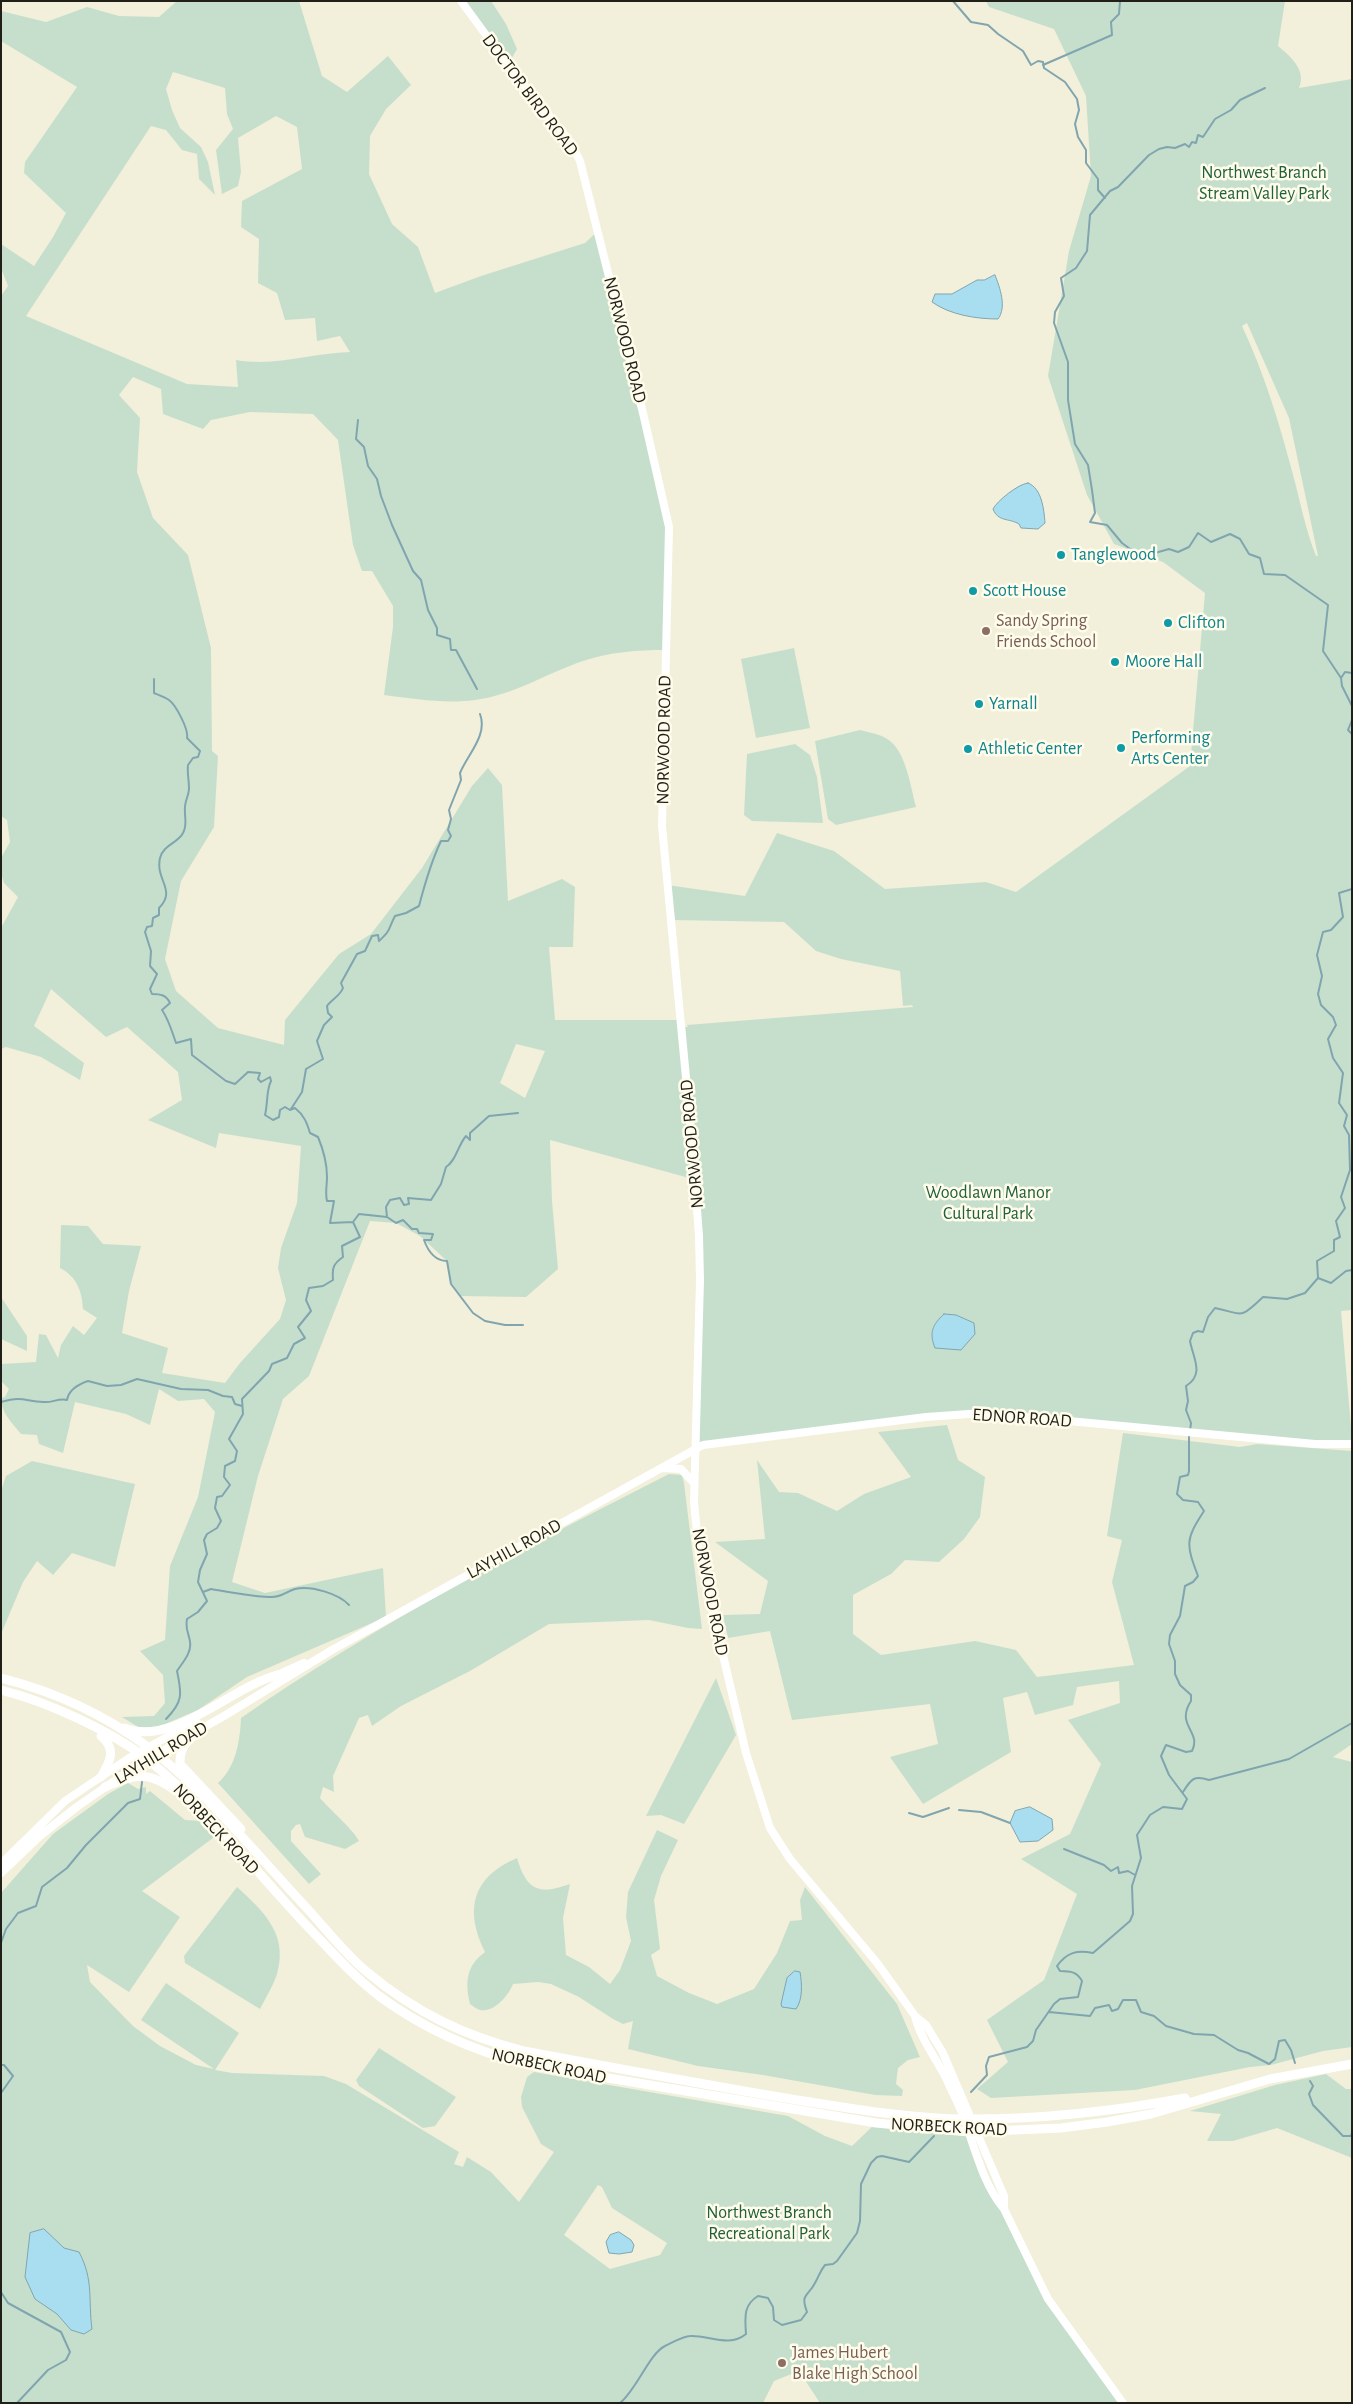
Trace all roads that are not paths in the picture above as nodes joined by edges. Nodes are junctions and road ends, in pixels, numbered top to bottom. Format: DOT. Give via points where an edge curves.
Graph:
graph roads {
  1 [pos="461,1"];
  2 [pos="596,222"];
  3 [pos="1352,1444"];
  4 [pos="695,1448"];
  5 [pos="658,1469"];
  6 [pos="694,1484"];
  7 [pos="332,1650"];
  8 [pos="277,1675"];
  9 [pos="1,1678"];
  10 [pos="1,1690"];
  11 [pos="80,1720"];
  12 [pos="105,1720"];
  13 [pos="203,1728"];
  14 [pos="148,1747"];
  15 [pos="138,1753"];
  16 [pos="156,1754"];
  17 [pos="147,1759"];
  18 [pos="101,1777"];
  19 [pos="105,1787"];
  20 [pos="234,1844"];
  21 [pos="262,1860"];
  22 [pos="1,1864"];
  23 [pos="1,1873"];
  24 [pos="1352,2064"];
  25 [pos="1220,2092"];
  26 [pos="968,2118"];
  27 [pos="973,2132"];
  28 [pos="1123,2403"];
  1 -- 2 [label="main road, DOCTOR BIRD ROAD" via="571,143 580,161"];
  2 -- 4 [label="main road, NORWOOD ROAD" via="669,527 662,826 699,1236"];
  3 -- 4 [label="main road, EDNOR ROAD" via="1315,1444 1014,1415 963,1414"];
  4 -- 5 [label="main road, LAYHILL ROAD"];
  4 -- 6 [label="main road, NORWOOD ROAD"];
  5 -- 6 [label="main road" via="681,1469"];
  5 -- 7 [label="main road, LAYHILL ROAD"];
  6 -- 26 [label="main road, NORWOOD ROAD" via="699,1553 746,1752 770,1828 790,1859 878,1964 915,2016 926,2025 943,2053"];
  7 -- 8 [label="main road, LAYHILL ROAD"];
  7 -- 13 [label="main road, LAYHILL ROAD"];
  8 -- 12 [label="main road" via="260,1680 174,1728 139,1732"];
  8 -- 14 [label="main road, LAYHILL ROAD"];
  9 -- 12 [label="main road, NORBECK ROAD" via="59,1697"];
  10 -- 11 [label="main road, NORBECK ROAD"];
  11 -- 15 [label="main road, NORBECK ROAD"];
  11 -- 18 [label="main road" via="110,1744 111,1759"];
  12 -- 14 [label="main road, NORBECK ROAD"];
  13 -- 16 [label="main road, LAYHILL ROAD"];
  13 -- 21 [label="main road" via="184,1743 180,1764 253,1841"];
  14 -- 15 [label="main road, LAYHILL ROAD"];
  14 -- 16 [label="main road, NORBECK ROAD"];
  15 -- 17 [label="main road, NORBECK ROAD"];
  15 -- 18 [label="main road, LAYHILL ROAD"];
  16 -- 17 [label="main road, LAYHILL ROAD"];
  16 -- 21 [label="main road, NORBECK ROAD"];
  17 -- 19 [label="main road, LAYHILL ROAD"];
  17 -- 20 [label="main road, NORBECK ROAD" via="189,1796"];
  18 -- 22 [label="main road, LAYHILL ROAD" via="65,1801"];
  19 -- 20 [label="main road" via="132,1776 144,1775 161,1780 215,1831"];
  19 -- 23 [label="main road, LAYHILL ROAD" via="41,1835"];
  20 -- 27 [label="main road, NORBECK ROAD" via="354,1975 406,2015 465,2046 525,2064 746,2102 876,2123"];
  21 -- 26 [label="main road, NORBECK ROAD" via="366,1971 443,2023 487,2042 524,2052 781,2097 909,2115"];
  24 -- 25 [label="main road, NORBECK ROAD"];
  25 -- 26 [label="main road, NORBECK ROAD" via="1089,2113"];
  25 -- 27 [label="main road, NORBECK ROAD" via="1151,2114 1107,2122 1061,2128"];
  26 -- 27 [label="main road, NORWOOD ROAD"];
  27 -- 28 [label="main road, NORWOOD ROAD" via="984,2173 1048,2299"];
}
